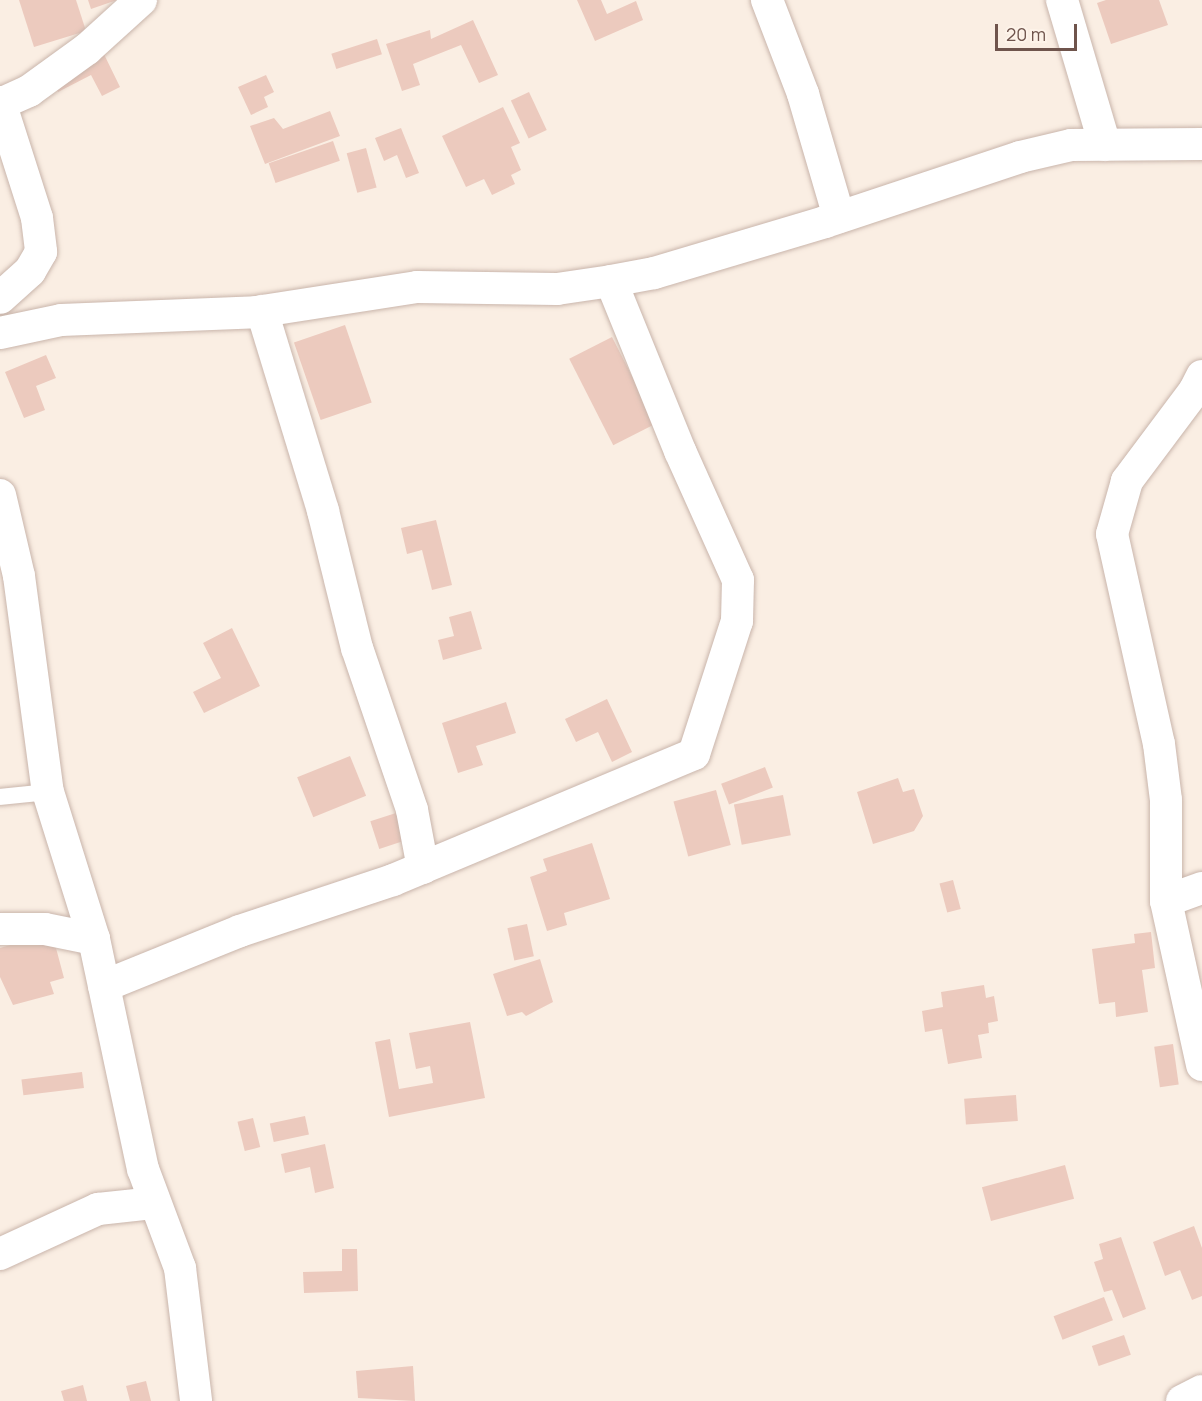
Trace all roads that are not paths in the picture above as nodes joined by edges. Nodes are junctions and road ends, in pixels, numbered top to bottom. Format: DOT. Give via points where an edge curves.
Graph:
graph roads {
  1 [pos="141,0"];
  2 [pos="767,0"];
  3 [pos="1062,0"];
  4 [pos="0,103"];
  5 [pos="1202,144"];
  6 [pos="1105,145"];
  7 [pos="839,217"];
  8 [pos="610,281"];
  9 [pos="0,298"];
  10 [pos="262,312"];
  11 [pos="0,333"];
  12 [pos="1202,376"];
  13 [pos="0,495"];
  14 [pos="48,792"];
  15 [pos="0,797"];
  16 [pos="423,868"];
  17 [pos="1202,888"];
  18 [pos="1166,901"];
  19 [pos="0,928"];
  20 [pos="94,939"];
  21 [pos="104,986"];
  22 [pos="1202,1065"];
  23 [pos="153,1203"];
  24 [pos="0,1254"];
  25 [pos="1202,1391"];
  26 [pos="196,1401"];
  27 [pos="1182,1401"];
  1 -- 4 [label="street" via="87,50 29,91"];
  2 -- 7 [label="street" via="803,94"];
  3 -- 6 [label="street"];
  4 -- 9 [label="street" via="37,218 41,252 30,271"];
  5 -- 6 [label="street"];
  6 -- 7 [label="street" via="1071,145 1020,157"];
  7 -- 8 [label="street" via="654,273"];
  8 -- 10 [label="street" via="557,289 417,287"];
  8 -- 16 [label="street" via="738,580 737,621 699,747 682,762"];
  10 -- 11 [label="street" via="61,320"];
  10 -- 16 [label="street" via="322,512 357,648 412,810"];
  12 -- 18 [label="street" via="1196,390 1126,481 1112,534 1159,744 1166,800"];
  13 -- 14 [label="street" via="19,576"];
  14 -- 15 [label="lane"];
  14 -- 20 [label="street"];
  16 -- 21 [label="street" via="240,931"];
  17 -- 18 [label="street"];
  18 -- 22 [label="street"];
  19 -- 20 [label="street" via="45,929"];
  20 -- 21 [label="street"];
  21 -- 23 [label="street"];
  23 -- 24 [label="street" via="98,1209"];
  23 -- 26 [label="street" via="180,1268"];
  25 -- 27 [label="street"];
}
